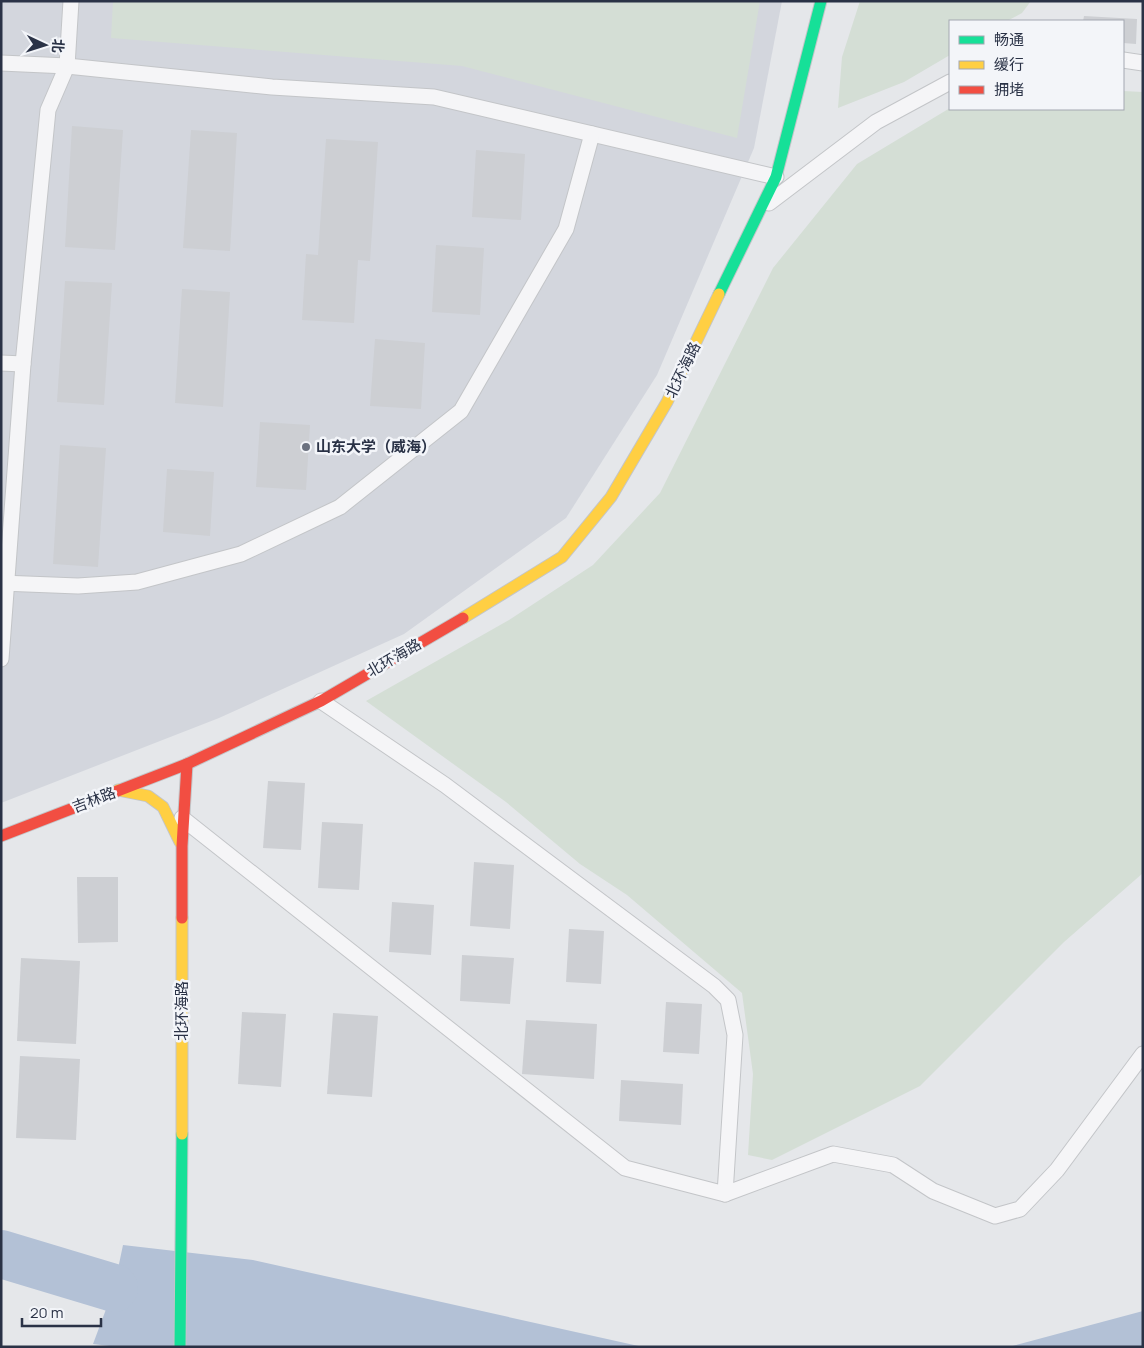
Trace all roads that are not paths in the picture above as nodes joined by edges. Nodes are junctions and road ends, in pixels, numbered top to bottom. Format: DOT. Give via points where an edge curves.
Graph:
graph roads {
  1 [pos="71,1"];
  2 [pos="821,1"];
  3 [pos="1124,60"];
  4 [pos="1,63"];
  5 [pos="1143,63"];
  6 [pos="67,66"];
  7 [pos="949,83"];
  8 [pos="592,134"];
  9 [pos="776,177"];
  10 [pos="760,210"];
  11 [pos="1,363"];
  12 [pos="23,364"];
  13 [pos="4,583"];
  14 [pos="1,659"];
  15 [pos="321,701"];
  16 [pos="187,764"];
  17 [pos="118,790"];
  18 [pos="182,818"];
  19 [pos="1,836"];
  20 [pos="182,846"];
  21 [pos="1143,1054"];
  22 [pos="725,1194"];
  23 [pos="180,1347"];
  1 -- 6 [label="lane"];
  2 -- 9 [label="main road, 北环海路"];
  3 -- 5 [label="lane"];
  4 -- 6 [label="lane"];
  6 -- 8 [label="lane" via="272,86 434,97"];
  6 -- 12 [label="lane" via="48,110"];
  7 -- 10 [label="lane" via="876,122"];
  8 -- 9 [label="lane"];
  8 -- 13 [label="lane" via="566,229 461,411 340,506 241,554 137,582 78,586"];
  9 -- 10 [label="main road, 北环海路"];
  10 -- 15 [label="main road, 北环海路" via="667,402 611,497 562,557"];
  11 -- 12 [label="lane"];
  12 -- 13 [label="lane"];
  13 -- 14 [label="lane"];
  15 -- 16 [label="main road, 北环海路"];
  15 -- 22 [label="lane" via="453,791 714,986 728,1000 735,1035"];
  16 -- 17 [label="main road, 吉林路"];
  16 -- 18 [label="main road, 北环海路"];
  17 -- 19 [label="main road, 吉林路"];
  17 -- 20 [label="main road" via="148,796 164,807"];
  18 -- 20 [label="main road, 北环海路"];
  18 -- 22 [label="lane" via="625,1168"];
  20 -- 23 [label="main road, 北环海路"];
  21 -- 22 [label="lane" via="1057,1170 1020,1210 995,1216 933,1191 893,1165 833,1154"];
}
